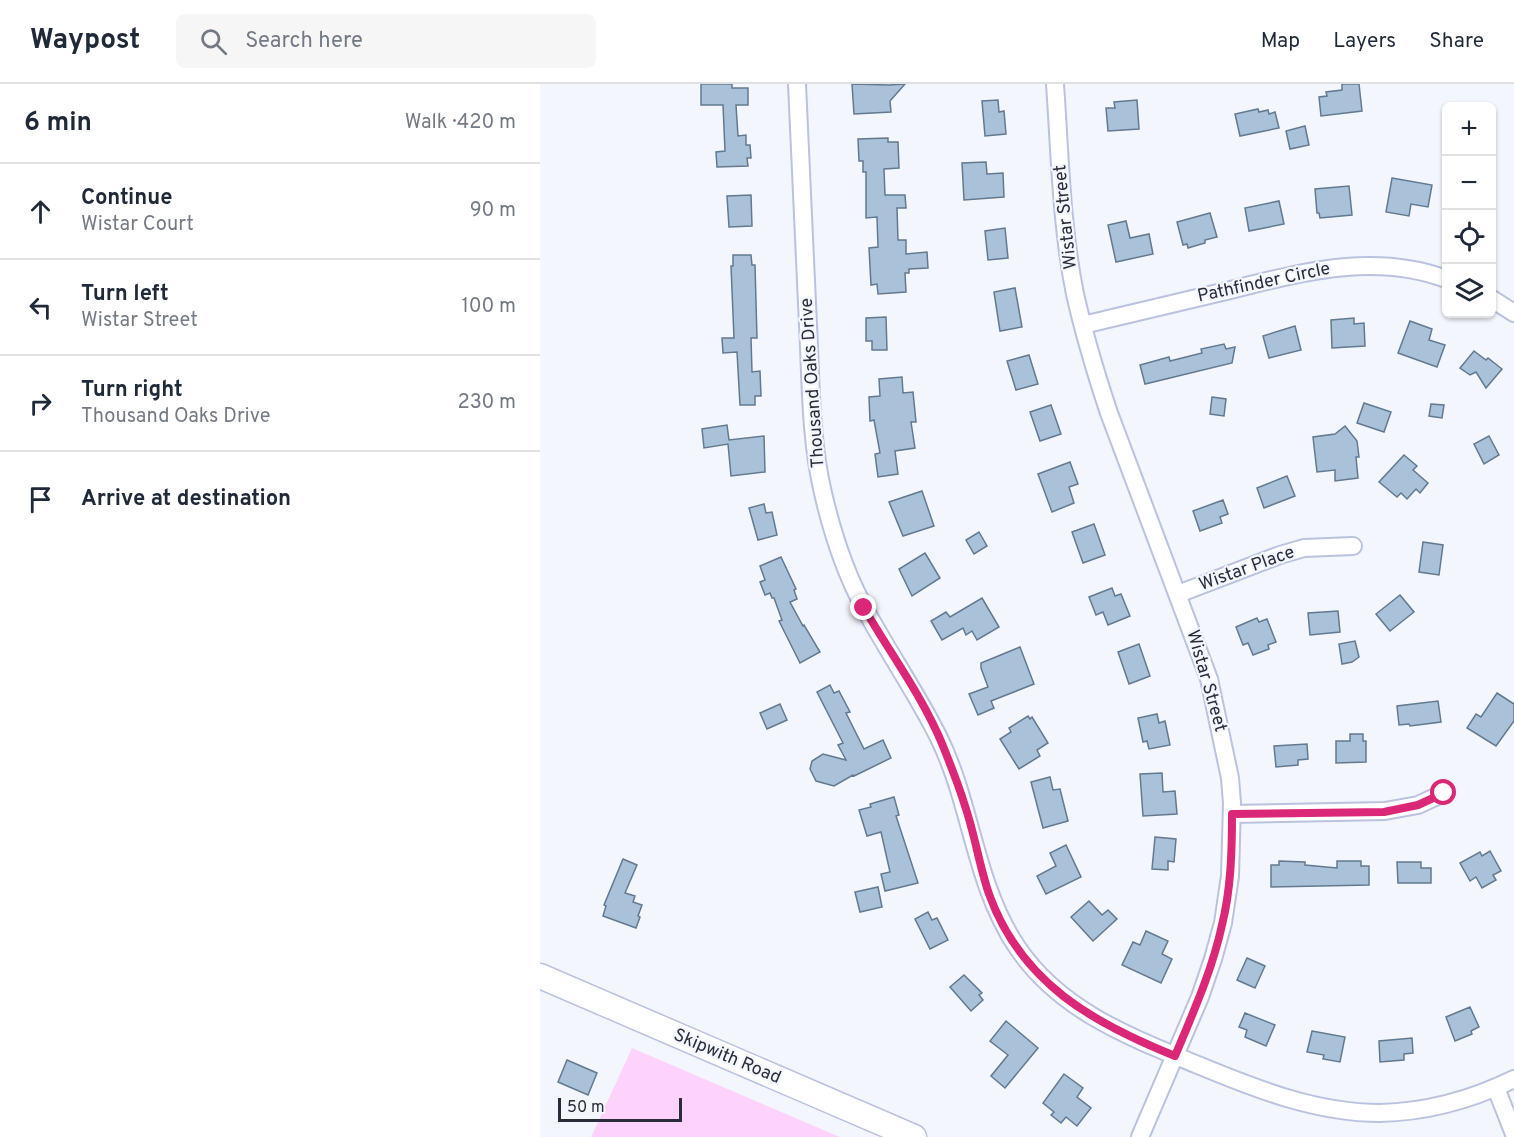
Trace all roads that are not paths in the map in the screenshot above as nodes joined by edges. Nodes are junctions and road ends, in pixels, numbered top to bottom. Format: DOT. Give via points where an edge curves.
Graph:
graph roads {
  1 [pos="797,84"];
  2 [pos="1055,84"];
  3 [pos="1442,278"];
  4 [pos="1496,302"];
  5 [pos="1514,313"];
  6 [pos="1083,325"];
  7 [pos="1353,546"];
  8 [pos="1178,594"];
  9 [pos="1444,793"];
  10 [pos="1232,814"];
  11 [pos="540,976"];
  12 [pos="1175,1056"];
  13 [pos="1514,1079"];
  14 [pos="1496,1088"];
  15 [pos="1514,1134"];
  16 [pos="914,1137"];
  17 [pos="1140,1137"];
  1 -- 12 [label="street, Thousand Oaks Drive" via="814,438 823,493 852,583 942,744 966,807 990,896 1019,949 1036,972 1072,1004 1101,1023"];
  2 -- 6 [label="street, Wistar Street" via="1067,241"];
  3 -- 6 [label="street, Pathfinder Circle" via="1396,267 1340,266"];
  4 -- 5 [label="street"];
  6 -- 8 [label="street, Wistar Street" via="1109,413"];
  7 -- 8 [label="street, Wistar Place" via="1304,548"];
  8 -- 10 [label="street, Wistar Street" via="1214,695 1230,778"];
  9 -- 10 [label="street" via="1418,805 1384,812"];
  10 -- 12 [label="street, Wistar Street" via="1230,876 1223,923 1200,997"];
  11 -- 16 [label="main road, Skipwith Road"];
  12 -- 14 [label="street" via="1282,1098 1339,1110 1408,1111"];
  12 -- 17 [label="street, Wistar Street"];
  13 -- 14 [label="street"];
  14 -- 15 [label="street"];
}
